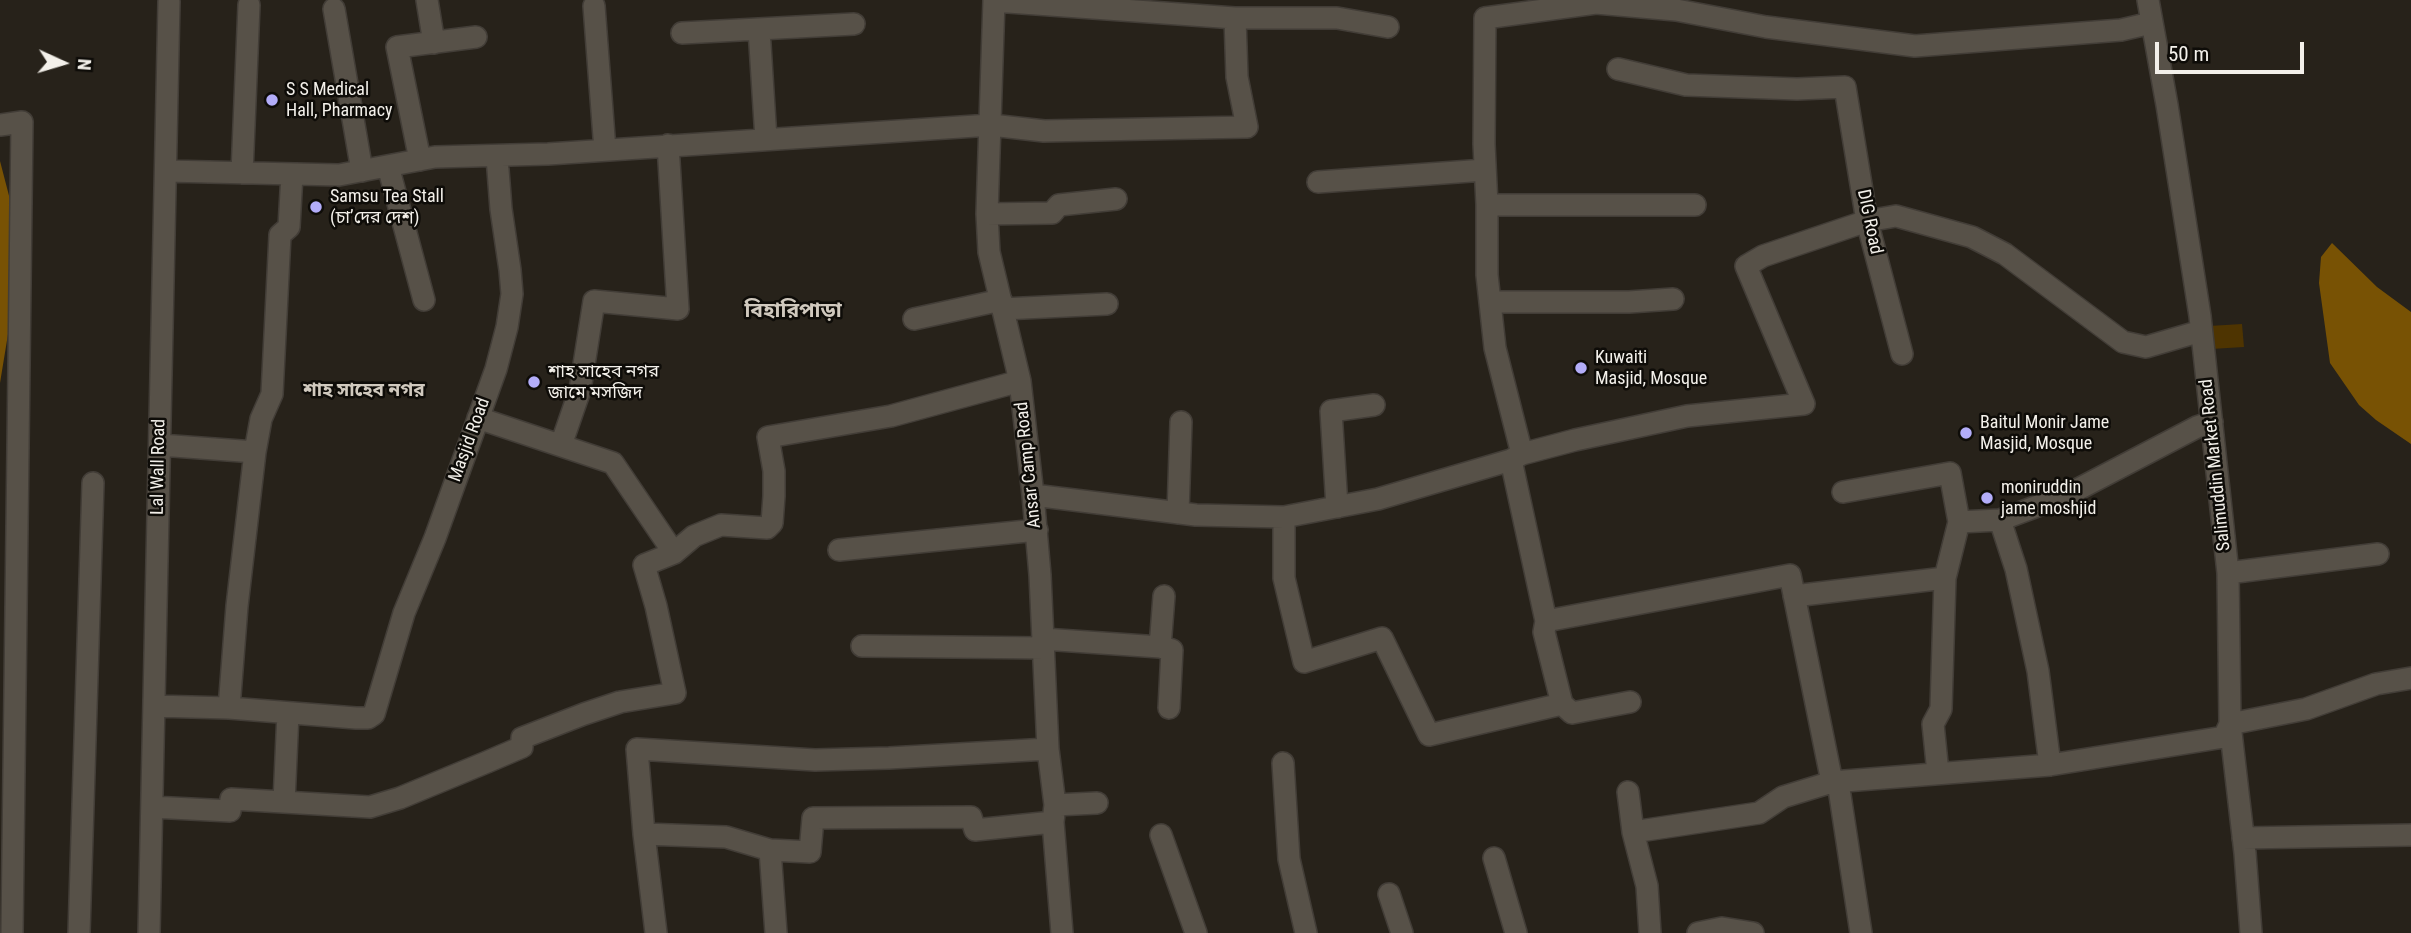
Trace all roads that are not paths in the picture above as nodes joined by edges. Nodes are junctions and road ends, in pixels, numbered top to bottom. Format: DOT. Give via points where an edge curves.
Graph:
graph roads {
  1 [pos="427,0"];
  2 [pos="2148,0"];
  3 [pos="994,1"];
  4 [pos="170,2"];
  5 [pos="248,5"];
  6 [pos="594,6"];
  7 [pos="334,9"];
  8 [pos="1235,18"];
  9 [pos="2151,23"];
  10 [pos="854,24"];
  11 [pos="1388,27"];
  12 [pos="759,29"];
  13 [pos="682,33"];
  14 [pos="475,37"];
  15 [pos="433,43"];
  16 [pos="1618,69"];
  17 [pos="0,125"];
  18 [pos="991,125"];
  19 [pos="766,139"];
  20 [pos="668,145"];
  21 [pos="605,150"];
  22 [pos="497,157"];
  23 [pos="420,160"];
  24 [pos="388,166"];
  25 [pos="1485,170"];
  26 [pos="166,171"];
  27 [pos="362,171"];
  28 [pos="242,173"];
  29 [pos="292,174"];
  30 [pos="1318,182"];
  31 [pos="1116,199"];
  32 [pos="1488,205"];
  33 [pos="1695,205"];
  34 [pos="987,214"];
  35 [pos="1867,221"];
  36 [pos="1674,299"];
  37 [pos="424,300"];
  38 [pos="1490,302"];
  39 [pos="1002,304"];
  40 [pos="1107,304"];
  41 [pos="914,319"];
  42 [pos="2202,331"];
  43 [pos="1902,354"];
  44 [pos="1020,380"];
  45 [pos="1374,405"];
  46 [pos="478,418"];
  47 [pos="1181,422"];
  48 [pos="2212,422"];
  49 [pos="160,445"];
  50 [pos="561,445"];
  51 [pos="255,452"];
  52 [pos="1517,457"];
  53 [pos="93,482"];
  54 [pos="1843,492"];
  55 [pos="1033,495"];
  56 [pos="1337,507"];
  57 [pos="1178,513"];
  58 [pos="1284,517"];
  59 [pos="2000,520"];
  60 [pos="1959,522"];
  61 [pos="1037,530"];
  62 [pos="839,550"];
  63 [pos="674,553"];
  64 [pos="2378,554"];
  65 [pos="2228,573"];
  66 [pos="1945,578"];
  67 [pos="1164,596"];
  68 [pos="1794,596"];
  69 [pos="1546,621"];
  70 [pos="1044,643"];
  71 [pos="862,646"];
  72 [pos="1160,647"];
  73 [pos="2411,678"];
  74 [pos="1630,702"];
  75 [pos="1562,704"];
  76 [pos="154,706"];
  77 [pos="1169,708"];
  78 [pos="229,709"];
  79 [pos="288,713"];
  80 [pos="2230,724"];
  81 [pos="1048,749"];
  82 [pos="1283,763"];
  83 [pos="2050,765"];
  84 [pos="1938,773"];
  85 [pos="1835,782"];
  86 [pos="1628,792"];
  87 [pos="284,802"];
  88 [pos="1097,803"];
  89 [pos="152,807"];
  90 [pos="1054,813"];
  91 [pos="1633,832"];
  92 [pos="644,834"];
  93 [pos="1161,835"];
  94 [pos="2411,835"];
  95 [pos="2243,838"];
  96 [pos="769,850"];
  97 [pos="1494,858"];
  98 [pos="1389,894"];
  99 [pos="12,933"];
  100 [pos="79,933"];
  101 [pos="149,933"];
  102 [pos="656,933"];
  103 [pos="776,933"];
  104 [pos="1062,933"];
  105 [pos="1196,933"];
  106 [pos="1306,933"];
  107 [pos="1402,933"];
  108 [pos="1516,933"];
  109 [pos="1650,933"];
  110 [pos="1698,933"];
  111 [pos="1753,933"];
  112 [pos="1861,933"];
  113 [pos="2242,933"];
  114 [pos="2251,933"];
  1 -- 15 [label="street"];
  2 -- 9 [label="street, Salimuddin Market Road"];
  3 -- 8 [label="street"];
  3 -- 18 [label="street, Ansar Camp Road"];
  4 -- 26 [label="street, Lal Wall Road"];
  5 -- 28 [label="street"];
  6 -- 21 [label="street"];
  7 -- 27 [label="street"];
  8 -- 11 [label="street" via="1337,18"];
  8 -- 18 [label="street" via="1237,76 1247,127 1044,131"];
  9 -- 25 [label="street" via="2121,30 1915,46 1675,10 1596,3 1485,18"];
  9 -- 42 [label="street, Salimuddin Market Road"];
  10 -- 12 [label="street"];
  12 -- 13 [label="street"];
  12 -- 19 [label="street"];
  14 -- 15 [label="street"];
  15 -- 23 [label="street" via="397,47"];
  16 -- 35 [label="street, DIG Road" via="1686,85 1845,88"];
  17 -- 99 [label="street" via="22,122"];
  18 -- 19 [label="street"];
  18 -- 34 [label="street, Ansar Camp Road"];
  19 -- 20 [label="street"];
  20 -- 21 [label="street"];
  20 -- 50 [label="street" via="678,309 594,300 580,390"];
  21 -- 22 [label="street"];
  22 -- 23 [label="street"];
  22 -- 46 [label="street, Masjid Road" via="512,294 496,369"];
  23 -- 24 [label="street"];
  24 -- 27 [label="street"];
  24 -- 37 [label="street"];
  25 -- 30 [label="street"];
  25 -- 32 [label="street"];
  26 -- 28 [label="street"];
  26 -- 49 [label="street, Lal Wall Road"];
  27 -- 29 [label="street"];
  28 -- 29 [label="street"];
  29 -- 51 [label="street" via="289,227 280,234 272,394 261,419"];
  31 -- 34 [label="street" via="1059,205 1052,212"];
  32 -- 33 [label="street"];
  32 -- 38 [label="street"];
  34 -- 39 [label="street, Ansar Camp Road" via="989,252"];
  35 -- 42 [label="street" via="1896,216 1972,237 2005,254 2123,341 2146,347"];
  35 -- 43 [label="street, DIG Road"];
  35 -- 52 [label="street" via="1746,266 1804,404 1687,416"];
  36 -- 38 [label="street"];
  38 -- 52 [label="street"];
  39 -- 40 [label="street"];
  39 -- 41 [label="street"];
  39 -- 44 [label="street, Ansar Camp Road"];
  42 -- 48 [label="street, Salimuddin Market Road"];
  44 -- 55 [label="street, Ansar Camp Road"];
  44 -- 63 [label="street" via="891,416 768,437 774,471 772,523 767,528 721,525 694,536"];
  45 -- 56 [label="street" via="1331,411"];
  46 -- 50 [label="street"];
  46 -- 79 [label="street, Masjid Road" via="404,613 374,714 356,718"];
  47 -- 57 [label="street"];
  48 -- 59 [label="street" via="2067,495"];
  48 -- 65 [label="street, Salimuddin Market Road"];
  49 -- 51 [label="street"];
  49 -- 76 [label="street, Lal Wall Road"];
  50 -- 63 [label="street" via="613,463"];
  51 -- 78 [label="street"];
  52 -- 56 [label="street"];
  52 -- 69 [label="street"];
  53 -- 100 [label="street"];
  54 -- 60 [label="street" via="1950,473"];
  55 -- 57 [label="street"];
  55 -- 61 [label="street, Ansar Camp Road"];
  56 -- 58 [label="street"];
  57 -- 58 [label="street"];
  58 -- 75 [label="street" via="1284,578 1304,662 1381,638 1429,735"];
  59 -- 60 [label="street"];
  59 -- 83 [label="street" via="2016,569 2038,671"];
  60 -- 66 [label="street"];
  61 -- 62 [label="street"];
  61 -- 70 [label="street, Ansar Camp Road"];
  63 -- 87 [label="street" via="644,565 675,693 584,713 522,738 522,747 370,807"];
  64 -- 65 [label="street"];
  65 -- 80 [label="street, Salimuddin Market Road"];
  66 -- 68 [label="street"];
  66 -- 84 [label="street" via="1941,709 1933,724"];
  67 -- 72 [label="street"];
  68 -- 69 [label="street" via="1790,575"];
  68 -- 85 [label="street"];
  69 -- 75 [label="street" via="1544,632"];
  70 -- 71 [label="street"];
  70 -- 72 [label="street"];
  70 -- 81 [label="street, Ansar Camp Road"];
  72 -- 77 [label="street" via="1172,650"];
  73 -- 80 [label="street" via="2376,684 2306,709"];
  74 -- 75 [label="street" via="1572,713"];
  76 -- 78 [label="street"];
  76 -- 89 [label="street, Lal Wall Road"];
  78 -- 79 [label="street"];
  79 -- 87 [label="street"];
  80 -- 83 [label="street" via="2224,737"];
  80 -- 95 [label="street, Salimuddin Market Road"];
  81 -- 90 [label="street, Ansar Camp Road"];
  81 -- 92 [label="street" via="815,760 637,749"];
  82 -- 106 [label="street" via="1289,859"];
  83 -- 84 [label="street"];
  84 -- 85 [label="street"];
  85 -- 91 [label="street" via="1783,797 1759,813"];
  85 -- 112 [label="street"];
  86 -- 91 [label="street"];
  87 -- 89 [label="street" via="231,799 230,811"];
  88 -- 90 [label="street"];
  89 -- 101 [label="street, Lal Wall Road"];
  90 -- 96 [label="street" via="975,830 971,817 813,818 810,852"];
  90 -- 104 [label="street, Ansar Camp Road"];
  91 -- 109 [label="street" via="1647,886"];
  92 -- 96 [label="street" via="726,837"];
  92 -- 102 [label="street"];
  93 -- 105 [label="street"];
  94 -- 95 [label="street"];
  95 -- 114 [label="street, Salimuddin Market Road"];
  96 -- 103 [label="street"];
  97 -- 108 [label="street"];
  98 -- 107 [label="street"];
  110 -- 111 [label="street" via="1722,928"];
  113 -- 114 [label="street"];
}
